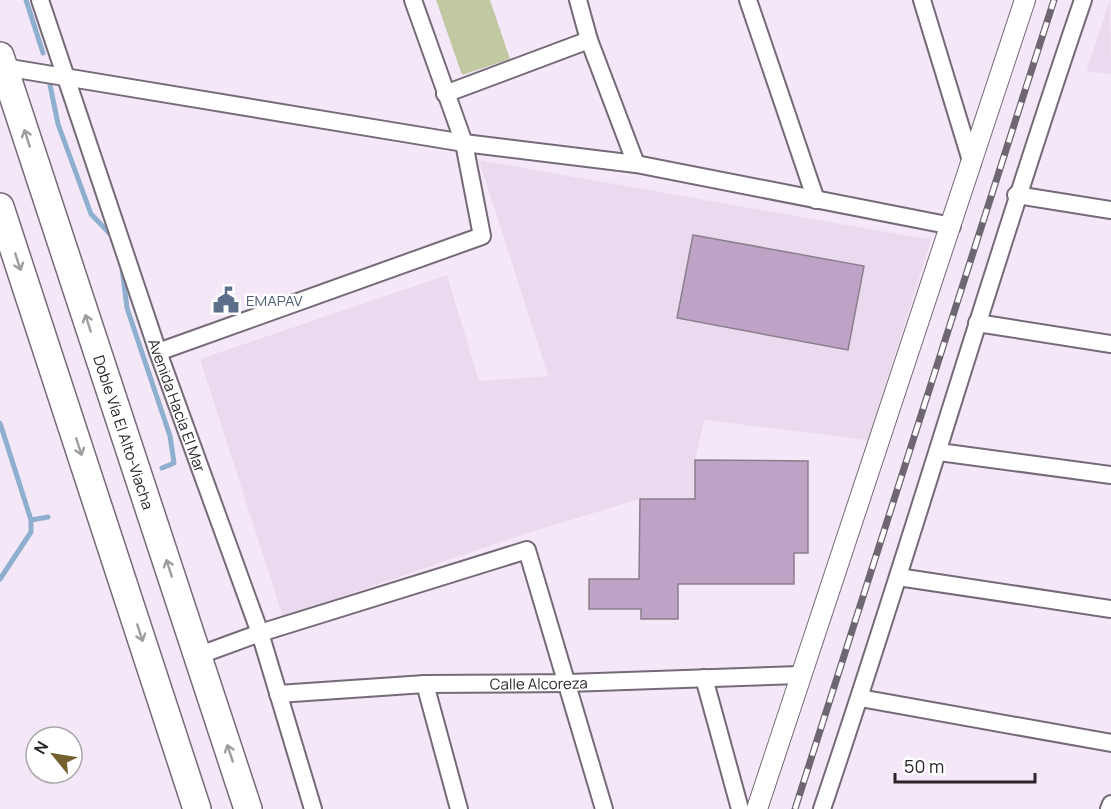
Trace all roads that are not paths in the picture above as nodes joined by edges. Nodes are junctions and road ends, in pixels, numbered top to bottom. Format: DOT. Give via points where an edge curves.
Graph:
graph roads {
  1 [pos="40,0"];
  2 [pos="413,0"];
  3 [pos="578,0"];
  4 [pos="747,0"];
  5 [pos="922,0"];
  6 [pos="1025,0"];
  7 [pos="1083,0"];
  8 [pos="589,40"];
  9 [pos="2,61"];
  10 [pos="65,77"];
  11 [pos="445,94"];
  12 [pos="464,143"];
  13 [pos="636,164"];
  14 [pos="972,164"];
  15 [pos="1016,195"];
  16 [pos="816,200"];
  17 [pos="0,207"];
  18 [pos="1111,210"];
  19 [pos="952,226"];
  20 [pos="977,323"];
  21 [pos="1111,344"];
  22 [pos="158,352"];
  23 [pos="939,452"];
  24 [pos="1111,475"];
  25 [pos="898,577"];
  26 [pos="1111,609"];
  27 [pos="260,633"];
  28 [pos="197,656"];
  29 [pos="800,675"];
  30 [pos="704,678"];
  31 [pos="568,683"];
  32 [pos="425,684"];
  33 [pos="278,694"];
  34 [pos="860,698"];
  35 [pos="1111,742"];
  36 [pos="1111,804"];
  37 [pos="197,809"];
  38 [pos="248,809"];
  39 [pos="313,809"];
  40 [pos="459,809"];
  41 [pos="604,809"];
  42 [pos="740,809"];
  43 [pos="757,809"];
  44 [pos="822,809"];
  45 [pos="1109,809"];
  1 -- 10 [label="street, Avenida Hacia El Mar"];
  2 -- 11 [label="street"];
  3 -- 8 [label="street"];
  4 -- 16 [label="street"];
  5 -- 14 [label="street"];
  6 -- 14 [label="street"];
  7 -- 15 [label="street"];
  8 -- 11 [label="street"];
  8 -- 13 [label="street"];
  9 -- 10 [label="street"];
  28 -- 9 [label="highway, Doble Vía El Alto-Viacha, one-way"];
  10 -- 12 [label="street"];
  10 -- 22 [label="street, Avenida Hacia El Mar"];
  11 -- 12 [label="street"];
  12 -- 13 [label="street"];
  12 -- 22 [label="street" via="482,236"];
  13 -- 16 [label="street"];
  14 -- 19 [label="street"];
  15 -- 18 [label="street"];
  15 -- 20 [label="street"];
  16 -- 19 [label="street"];
  17 -- 37 [label="highway, one-way"];
  19 -- 29 [label="street"];
  20 -- 21 [label="street"];
  20 -- 23 [label="street"];
  22 -- 27 [label="street, Avenida Hacia El Mar"];
  23 -- 24 [label="street"];
  23 -- 25 [label="street"];
  25 -- 26 [label="street"];
  25 -- 34 [label="street"];
  27 -- 28 [label="street"];
  27 -- 31 [label="street" via="527,550"];
  27 -- 33 [label="street, Avenida Hacia El Mar"];
  38 -- 28 [label="highway, Doble Vía El Alto-Viacha, one-way"];
  29 -- 30 [label="street, Calle Alcoreza"];
  29 -- 43 [label="street"];
  30 -- 31 [label="street, Calle Alcoreza"];
  30 -- 42 [label="street"];
  31 -- 32 [label="street, Calle Alcoreza"];
  31 -- 41 [label="street"];
  32 -- 33 [label="street, Calle Alcoreza"];
  32 -- 40 [label="street"];
  33 -- 39 [label="street, Avenida Hacia El Mar"];
  34 -- 35 [label="street"];
  34 -- 44 [label="street"];
  36 -- 45 [label="street"];
}
